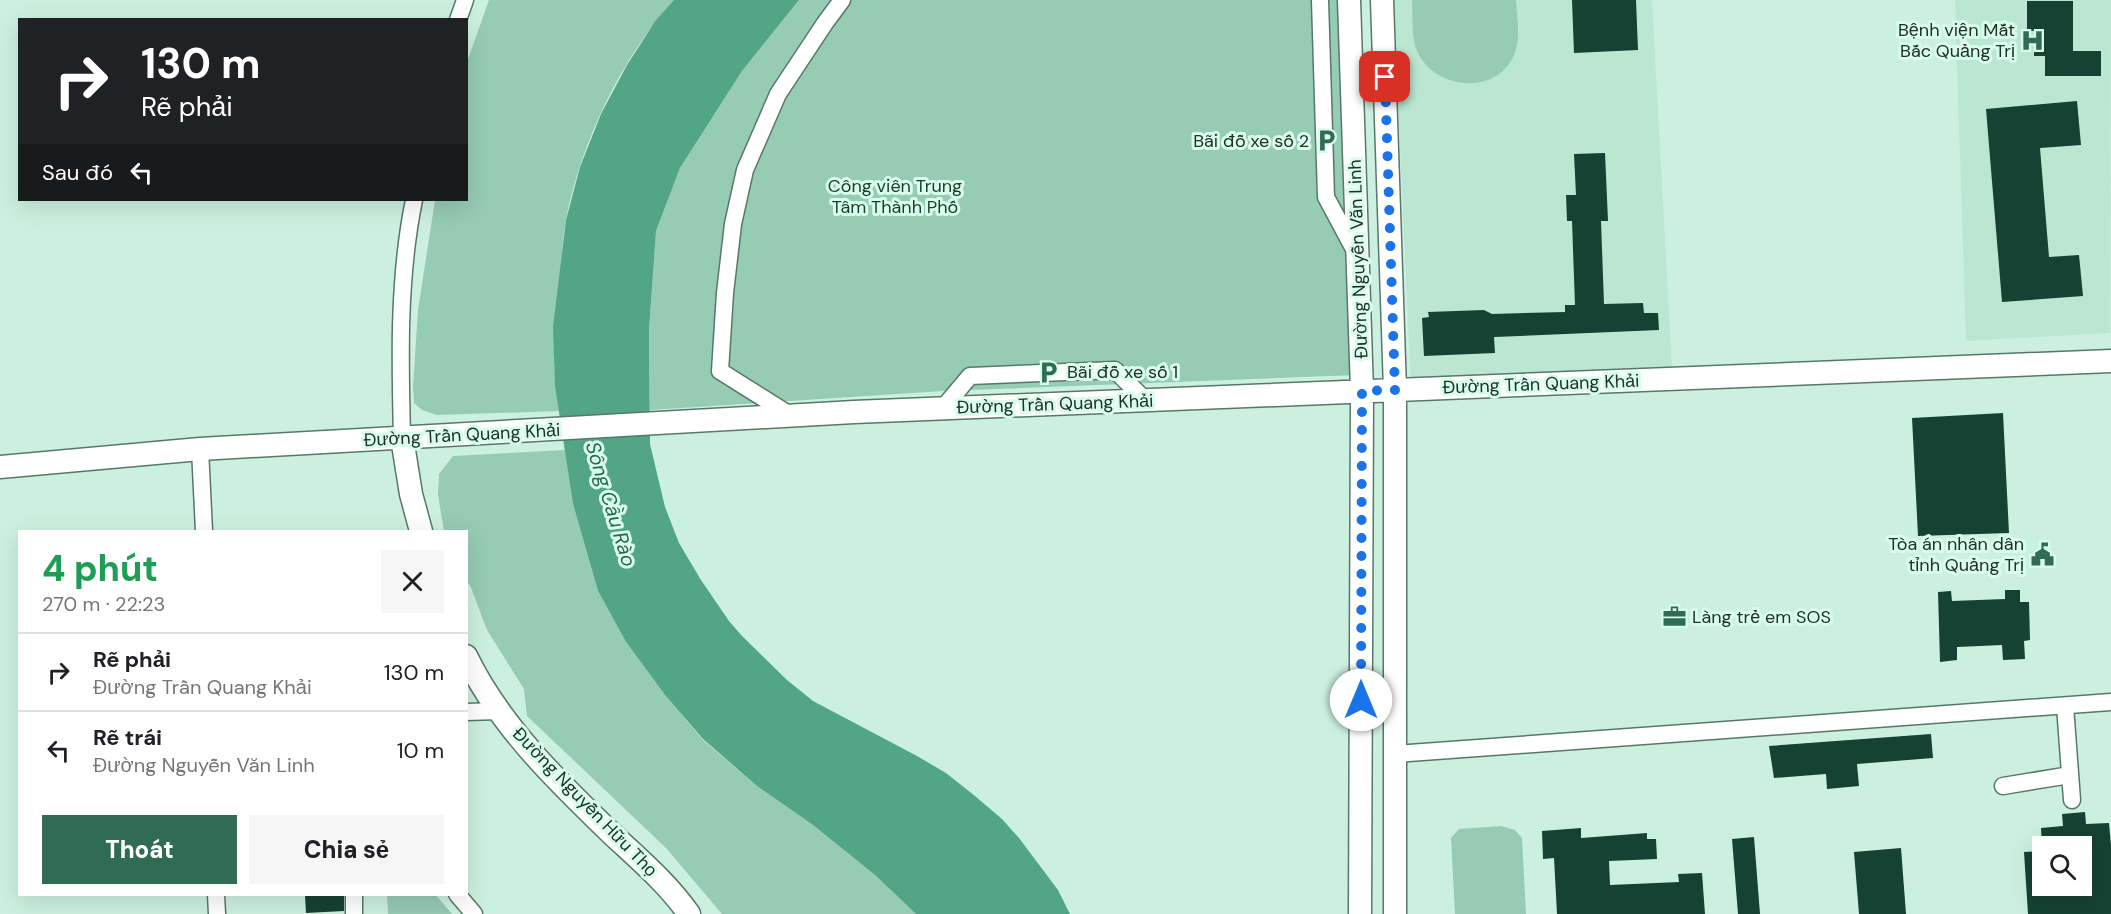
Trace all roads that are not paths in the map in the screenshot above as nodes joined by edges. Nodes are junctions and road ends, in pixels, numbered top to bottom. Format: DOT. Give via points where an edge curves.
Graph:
graph roads {
  1 [pos="465,0"];
  2 [pos="842,0"];
  3 [pos="1320,0"];
  4 [pos="1349,0"];
  5 [pos="1382,0"];
  6 [pos="459,18"];
  7 [pos="414,201"];
  8 [pos="1358,256"];
  9 [pos="2111,361"];
  10 [pos="1395,390"];
  11 [pos="1362,391"];
  12 [pos="1145,400"];
  13 [pos="943,408"];
  14 [pos="790,415"];
  15 [pos="402,438"];
  16 [pos="200,449"];
  17 [pos="0,467"];
  18 [pos="204,530"];
  19 [pos="421,530"];
  20 [pos="468,660"];
  21 [pos="2111,702"];
  22 [pos="2065,706"];
  23 [pos="499,711"];
  24 [pos="468,712"];
  25 [pos="1395,754"];
  26 [pos="2070,775"];
  27 [pos="2003,786"];
  28 [pos="2072,800"];
  29 [pos="216,896"];
  30 [pos="354,896"];
  31 [pos="459,896"];
  32 [pos="217,914"];
  33 [pos="354,914"];
  34 [pos="474,914"];
  35 [pos="689,914"];
  36 [pos="1360,914"];
  37 [pos="1395,914"];
  1 -- 6 [label="street"];
  2 -- 14 [label="street" via="778,94 745,170 733,224 720,370"];
  3 -- 8 [label="street" via="1326,197"];
  4 -- 8 [label="street, Đường Nguyễn Văn Linh"];
  5 -- 10 [label="street, Đường Nguyễn Văn Linh"];
  7 -- 15 [label="street" via="402,301"];
  8 -- 11 [label="street, Đường Nguyễn Văn Linh"];
  9 -- 10 [label="street, Đường Trần Quang Khải"];
  10 -- 11 [label="street, Đường Trần Quang Khải"];
  10 -- 25 [label="street, Đường Nguyễn Văn Linh"];
  11 -- 12 [label="street, Đường Trần Quang Khải"];
  11 -- 36 [label="street, Đường Nguyễn Văn Linh"];
  12 -- 13 [label="street, Đường Trần Quang Khải"];
  12 -- 13 [label="street" via="1115,370 1104,370 970,376"];
  13 -- 14 [label="street, Đường Trần Quang Khải"];
  14 -- 15 [label="street, Đường Trần Quang Khải"];
  15 -- 16 [label="street, Đường Trần Quang Khải"];
  15 -- 19 [label="street"];
  16 -- 17 [label="street, Đường Trần Quang Khải"];
  16 -- 18 [label="street"];
  20 -- 23 [label="street, Đường Nguyễn Hữu Thọ"];
  21 -- 22 [label="street"];
  22 -- 25 [label="street"];
  22 -- 26 [label="street"];
  23 -- 24 [label="street"];
  23 -- 35 [label="street, Đường Nguyễn Hữu Thọ" via="540,760 676,895"];
  25 -- 37 [label="street, Đường Nguyễn Văn Linh"];
  26 -- 27 [label="street"];
  26 -- 28 [label="street"];
  29 -- 32 [label="street"];
  30 -- 33 [label="street"];
  31 -- 34 [label="street"];
}
